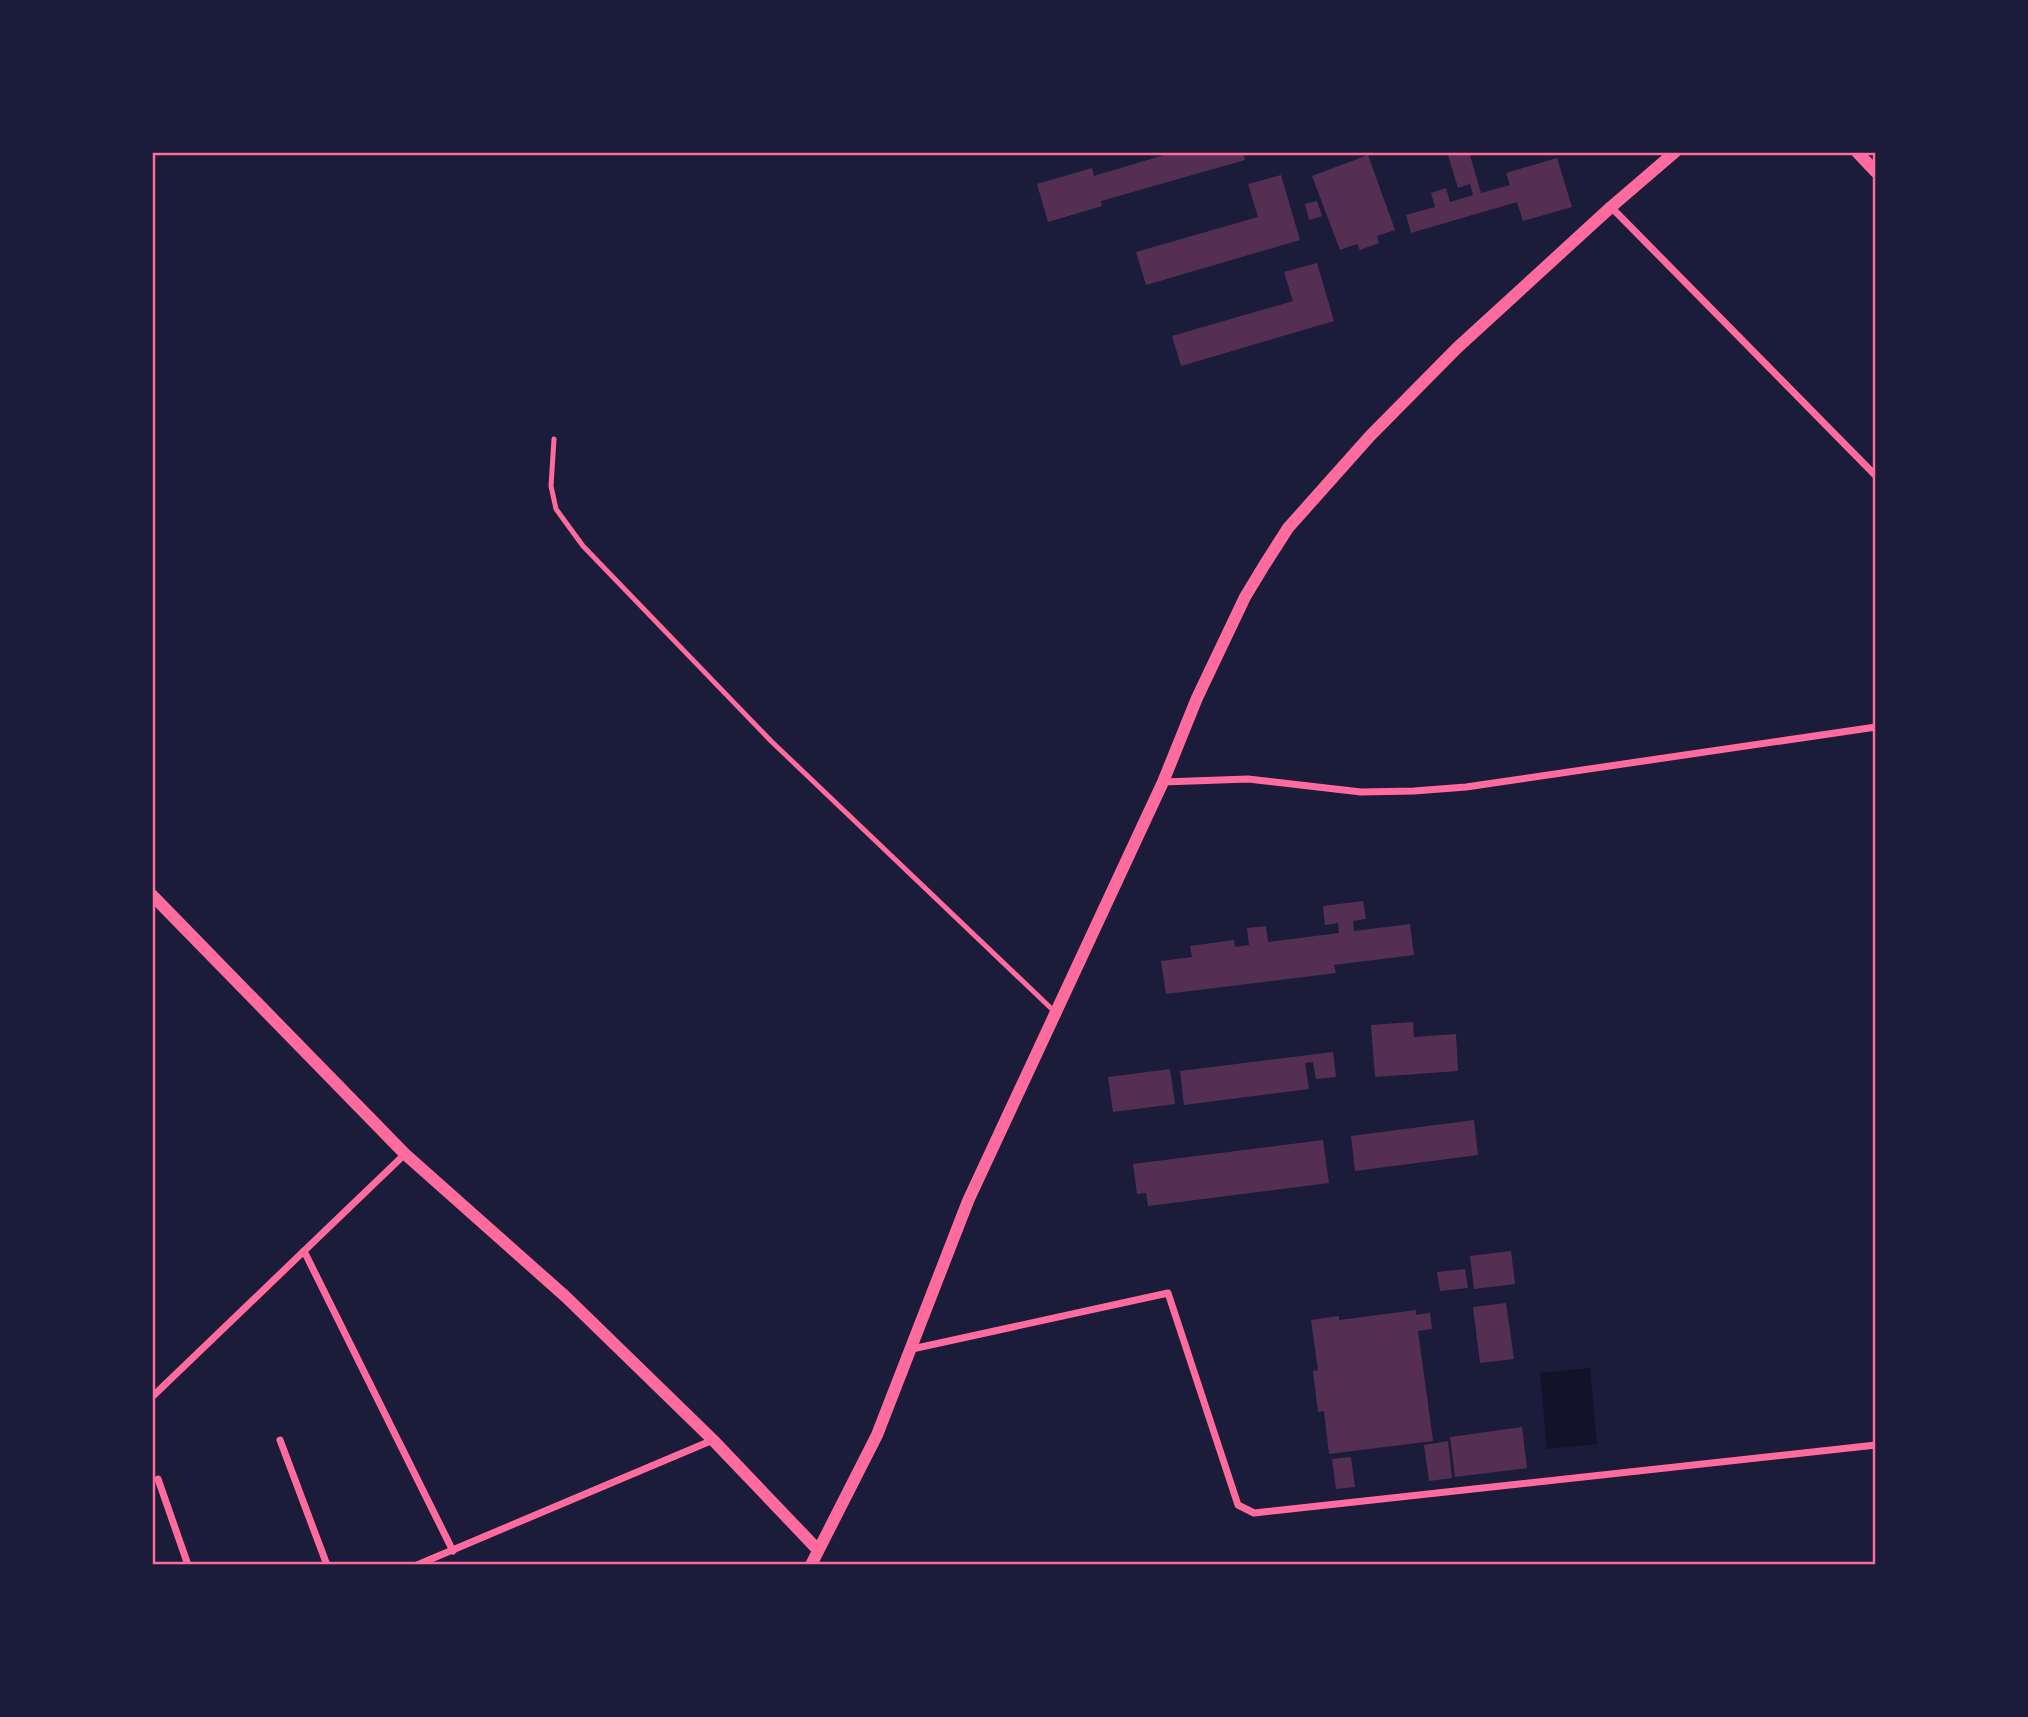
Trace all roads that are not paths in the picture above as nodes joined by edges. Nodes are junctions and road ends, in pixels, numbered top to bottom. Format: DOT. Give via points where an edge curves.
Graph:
graph roads {
  1 [pos="1675,152"];
  2 [pos="1857,152"];
  3 [pos="1876,172"];
  4 [pos="1611,207"];
  5 [pos="554,439"];
  6 [pos="1876,476"];
  7 [pos="1876,727"];
  8 [pos="1163,782"];
  9 [pos="152,895"];
  10 [pos="1056,1013"];
  11 [pos="405,1154"];
  12 [pos="304,1251"];
  13 [pos="912,1349"];
  14 [pos="152,1397"];
  15 [pos="280,1440"];
  16 [pos="713,1440"];
  17 [pos="1876,1445"];
  18 [pos="158,1479"];
  19 [pos="818,1550"];
  20 [pos="453,1551"];
  21 [pos="188,1565"];
  22 [pos="327,1565"];
  23 [pos="417,1565"];
  24 [pos="811,1565"];
  1 -- 4 [label="street"];
  2 -- 3 [label="street"];
  4 -- 6 [label="street"];
  4 -- 8 [label="street" via="1457,348 1288,528 1245,597"];
  5 -- 10 [label="lane" via="551,486 556,509 583,546 771,741"];
  7 -- 8 [label="street" via="1466,787 1361,792 1248,779"];
  8 -- 10 [label="street"];
  9 -- 11 [label="street"];
  10 -- 13 [label="street" via="968,1201"];
  11 -- 12 [label="street"];
  11 -- 16 [label="street" via="566,1297"];
  12 -- 14 [label="street"];
  12 -- 20 [label="street"];
  13 -- 17 [label="street" via="1168,1293 1238,1505 1254,1513"];
  13 -- 19 [label="street" via="877,1435"];
  15 -- 22 [label="street"];
  16 -- 19 [label="street"];
  16 -- 20 [label="street"];
  18 -- 21 [label="street"];
  19 -- 24 [label="street"];
  20 -- 23 [label="street"];
}
